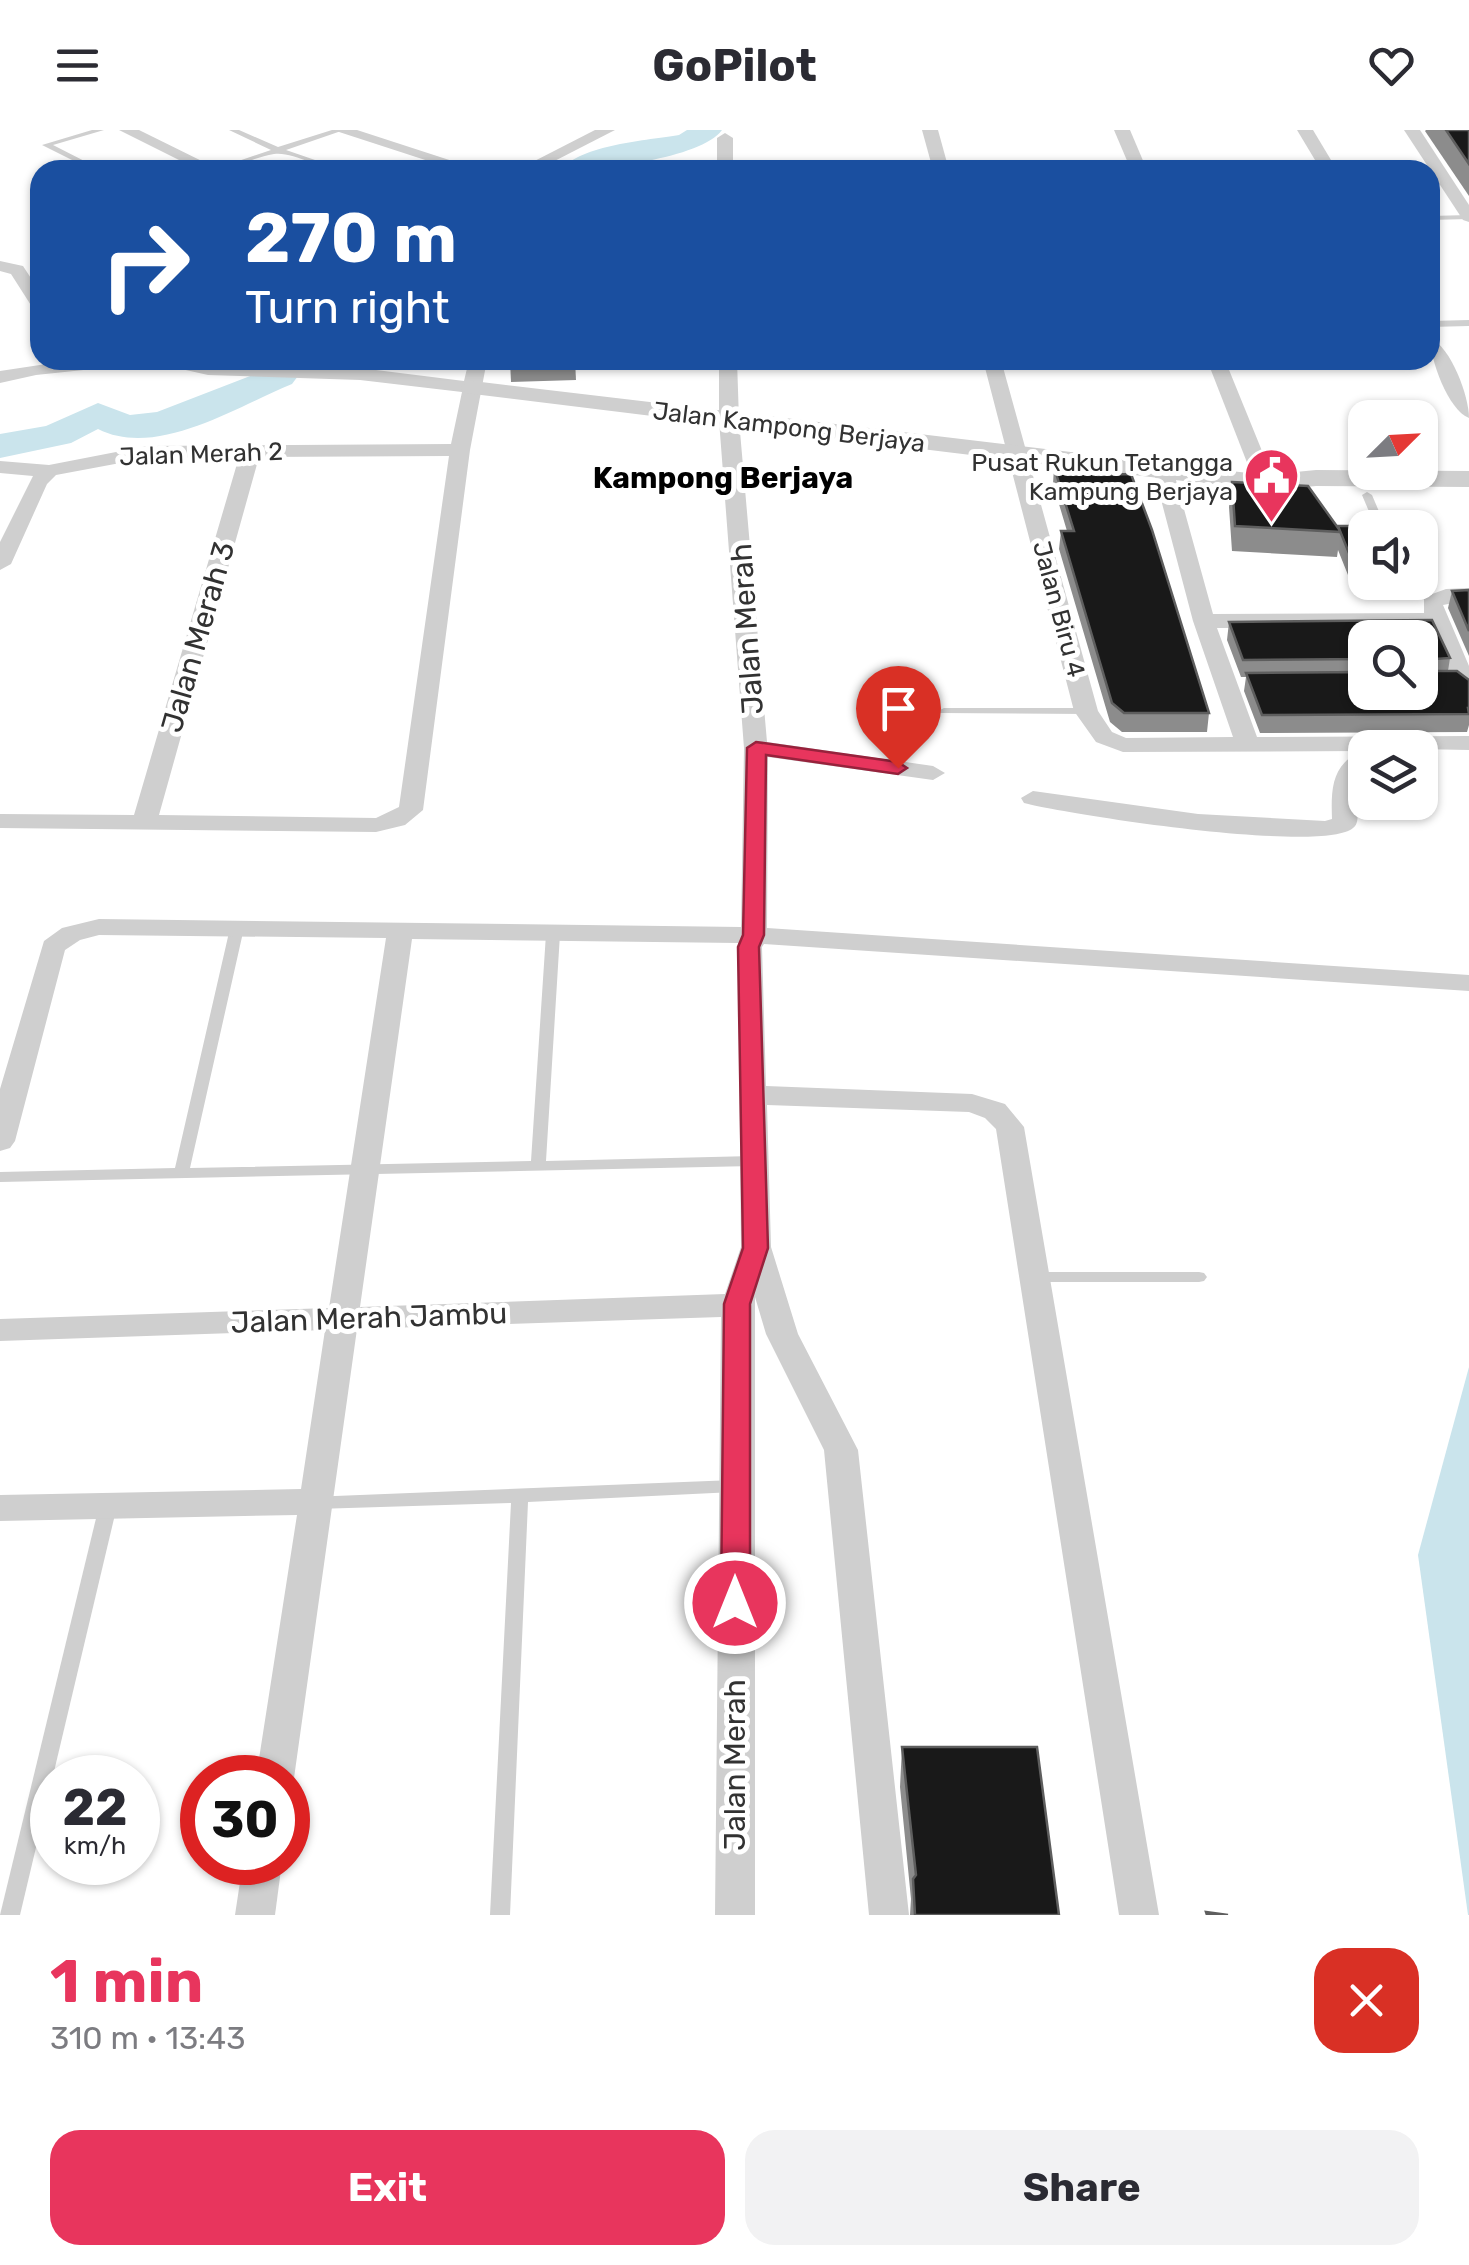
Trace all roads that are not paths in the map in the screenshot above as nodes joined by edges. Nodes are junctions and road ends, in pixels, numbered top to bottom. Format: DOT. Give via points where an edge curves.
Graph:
graph roads {
  1 [pos="100,130"];
  2 [pos="126,130"];
  3 [pos="233,130"];
  4 [pos="340,130"];
  5 [pos="930,130"];
  6 [pos="1122,130"];
  7 [pos="1304,130"];
  8 [pos="1412,130"];
  9 [pos="599,131"];
  10 [pos="725,138"];
  11 [pos="278,150"];
  12 [pos="77,160"];
  13 [pos="192,160"];
  14 [pos="246,160"];
  15 [pos="309,160"];
  16 [pos="439,160"];
  17 [pos="544,160"];
  18 [pos="725,160"];
  19 [pos="938,160"];
  20 [pos="1135,160"];
  21 [pos="1322,160"];
  22 [pos="1432,160"];
  23 [pos="1440,173"];
  24 [pos="1469,217"];
  25 [pos="1440,218"];
  26 [pos="0,266"];
  27 [pos="30,290"];
  28 [pos="1440,324"];
  29 [pos="1469,324"];
  30 [pos="1440,361"];
  31 [pos="32,370"];
  32 [pos="238,370"];
  33 [pos="477,370"];
  34 [pos="728,370"];
  35 [pos="995,370"];
  36 [pos="1221,370"];
  37 [pos="0,377"];
  38 [pos="474,388"];
  39 [pos="1469,412"];
  40 [pos="729,420"];
  41 [pos="251,450"];
  42 [pos="460,450"];
  43 [pos="1018,454"];
  44 [pos="0,467"];
  45 [pos="50,472"];
  46 [pos="1164,473"];
  47 [pos="1469,479"];
  48 [pos="1275,483"];
  49 [pos="1367,495"];
  50 [pos="1469,496"];
  51 [pos="1373,510"];
  52 [pos="0,564"];
  53 [pos="1469,594"];
  54 [pos="1434,611"];
  55 [pos="1204,622"];
  56 [pos="1462,685"];
  57 [pos="944,711"];
  58 [pos="1086,711"];
  59 [pos="1469,744"];
  60 [pos="1248,745"];
  61 [pos="1438,746"];
  62 [pos="756,748"];
  63 [pos="1348,749"];
  64 [pos="1348,770"];
  65 [pos="933,773"];
  66 [pos="1032,798"];
  67 [pos="0,820"];
  68 [pos="144,824"];
  69 [pos="236,928"];
  70 [pos="400,931"];
  71 [pos="554,934"];
  72 [pos="754,935"];
  73 [pos="1469,983"];
  74 [pos="752,1095"];
  75 [pos="0,1141"];
  76 [pos="753,1160"];
  77 [pos="538,1164"];
  78 [pos="362,1167"];
  79 [pos="182,1172"];
  80 [pos="0,1177"];
  81 [pos="756,1248"];
  82 [pos="1037,1277"];
  83 [pos="1199,1277"];
  84 [pos="737,1304"];
  85 [pos="342,1319"];
  86 [pos="0,1330"];
  87 [pos="735,1486"];
  88 [pos="520,1496"];
  89 [pos="316,1502"];
  90 [pos="108,1506"];
  91 [pos="0,1508"];
  92 [pos="278,1755"];
  93 [pos="260,1885"];
  94 [pos="10,1915"];
  95 [pos="255,1915"];
  96 [pos="500,1915"];
  97 [pos="735,1915"];
  98 [pos="888,1915"];
  99 [pos="1139,1915"];
  1 -- 12 [label="lane" via="46,145"];
  2 -- 13 [label="street"];
  3 -- 11 [label="lane"];
  4 -- 11 [label="lane"];
  4 -- 16 [label="street"];
  5 -- 19 [label="street"];
  6 -- 20 [label="street"];
  7 -- 21 [label="street"];
  8 -- 22 [label="street"];
  9 -- 17 [label="street"];
  10 -- 18 [label="street"];
  11 -- 14 [label="lane"];
  11 -- 15 [label="lane"];
  23 -- 24 [label="street"];
  24 -- 25 [label="lane"];
  26 -- 27 [label="street" via="17,270"];
  28 -- 29 [label="lane"];
  30 -- 39 [label="street"];
  31 -- 37 [label="street"];
  32 -- 38 [label="street" via="360,374"];
  33 -- 38 [label="street"];
  34 -- 40 [label="street, Jalan Merah"];
  35 -- 43 [label="street, Jalan Biru 4"];
  36 -- 48 [label="street"];
  38 -- 40 [label="street, Jalan Kampong Berjaya"];
  38 -- 42 [label="street"];
  40 -- 43 [label="street, Jalan Kampong Berjaya"];
  40 -- 62 [label="street, Jalan Merah"];
  41 -- 42 [label="street, Jalan Merah 2"];
  41 -- 45 [label="street, Jalan Merah 2" via="147,452"];
  41 -- 68 [label="street, Jalan Merah 3"];
  42 -- 68 [label="street" via="411,810 376,825"];
  43 -- 46 [label="street, Jalan Kampong Berjaya"];
  43 -- 58 [label="street, Jalan Biru 4"];
  44 -- 45 [label="street, Jalan Merah 2"];
  45 -- 52 [label="street" via="24,507"];
  46 -- 48 [label="street, Jalan Kampong Berjaya"];
  46 -- 55 [label="street"];
  47 -- 48 [label="street, Jalan Kampong Berjaya"];
  48 -- 49 [label="street, Jalan Kampong Berjaya"];
  49 -- 50 [label="street, Jalan Kampong Berjaya"];
  49 -- 51 [label="lane"];
  53 -- 54 [label="street" via="1446,595"];
  54 -- 55 [label="street"];
  54 -- 56 [label="street"];
  55 -- 60 [label="street" via="1237,684"];
  57 -- 58 [label="lane"];
  58 -- 60 [label="street, Jalan Biru 4" via="1104,737 1123,745"];
  59 -- 61 [label="street"];
  60 -- 63 [label="street"];
  62 -- 65 [label="street"];
  62 -- 72 [label="street, Jalan Merah"];
  64 -- 66 [label="street" via="1345,824 1332,831 1271,830"];
  67 -- 68 [label="street"];
  69 -- 70 [label="street"];
  69 -- 75 [label="street" via="98,927 53,947"];
  69 -- 79 [label="lane"];
  70 -- 71 [label="street"];
  70 -- 78 [label="street"];
  71 -- 72 [label="street"];
  71 -- 77 [label="lane"];
  72 -- 73 [label="street"];
  72 -- 74 [label="street, Jalan Merah" via="748,947"];
  74 -- 76 [label="street, Jalan Merah"];
  74 -- 82 [label="street" via="972,1103 995,1111 1010,1126"];
  76 -- 77 [label="lane"];
  76 -- 81 [label="street, Jalan Merah"];
  77 -- 78 [label="lane"];
  78 -- 79 [label="lane"];
  78 -- 85 [label="street"];
  79 -- 80 [label="lane"];
  81 -- 84 [label="street, Jalan Merah"];
  81 -- 98 [label="street" via="782,1334 841,1450"];
  82 -- 83 [label="lane"];
  82 -- 99 [label="street"];
  84 -- 85 [label="street, Jalan Merah Jambu"];
  84 -- 87 [label="street, Jalan Merah"];
  85 -- 86 [label="street, Jalan Merah Jambu"];
  85 -- 89 [label="street"];
  87 -- 88 [label="lane"];
  87 -- 97 [label="street, Jalan Merah"];
  88 -- 89 [label="lane"];
  88 -- 96 [label="lane"];
  89 -- 90 [label="street"];
  89 -- 92 [label="street"];
  90 -- 91 [label="street"];
  90 -- 94 [label="lane"];
  93 -- 95 [label="street"];
}
